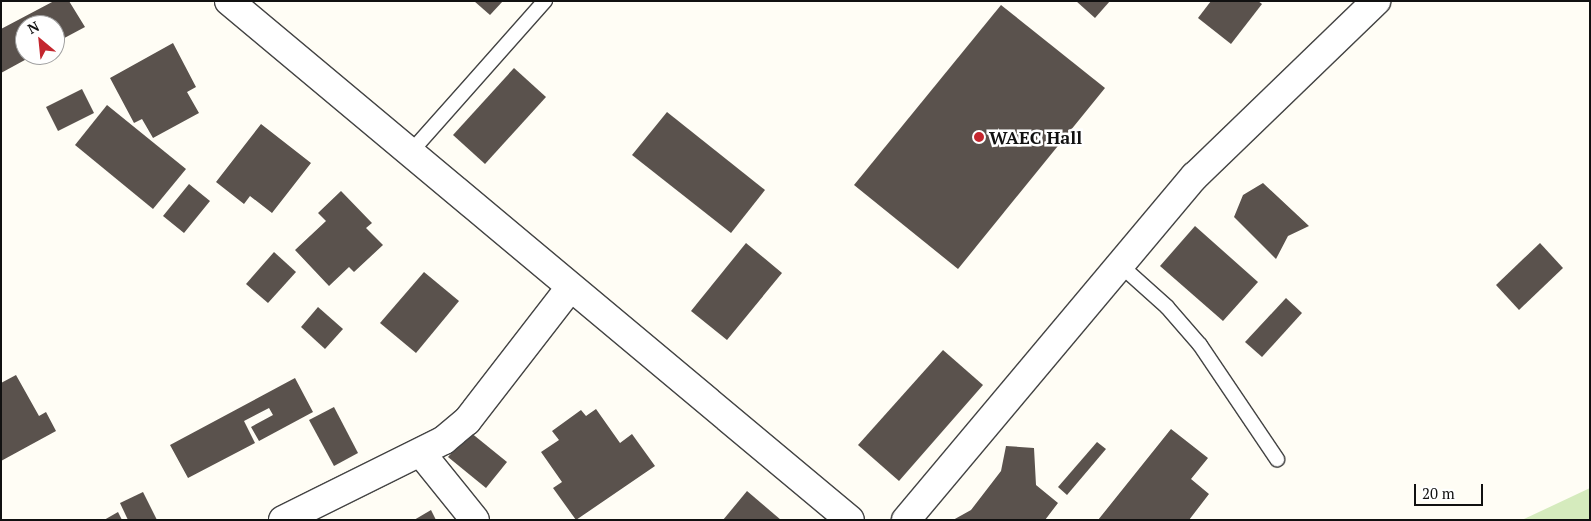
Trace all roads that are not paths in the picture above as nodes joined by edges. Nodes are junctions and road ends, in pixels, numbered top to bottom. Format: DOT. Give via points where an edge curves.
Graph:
graph roads {
  1 [pos="229,1"];
  2 [pos="545,1"];
  3 [pos="1376,1"];
  4 [pos="409,154"];
  5 [pos="1118,263"];
  6 [pos="569,288"];
  7 [pos="420,453"];
  8 [pos="1277,459"];
  9 [pos="283,520"];
  10 [pos="475,520"];
  11 [pos="850,520"];
  12 [pos="906,520"];
  1 -- 4 [label="street"];
  2 -- 4 [label="lane"];
  3 -- 5 [label="street" via="1195,176"];
  4 -- 6 [label="street"];
  5 -- 8 [label="lane" via="1167,307 1200,345"];
  5 -- 12 [label="street"];
  6 -- 7 [label="street" via="467,421"];
  6 -- 11 [label="street"];
  7 -- 9 [label="street"];
  7 -- 10 [label="street"];
}
